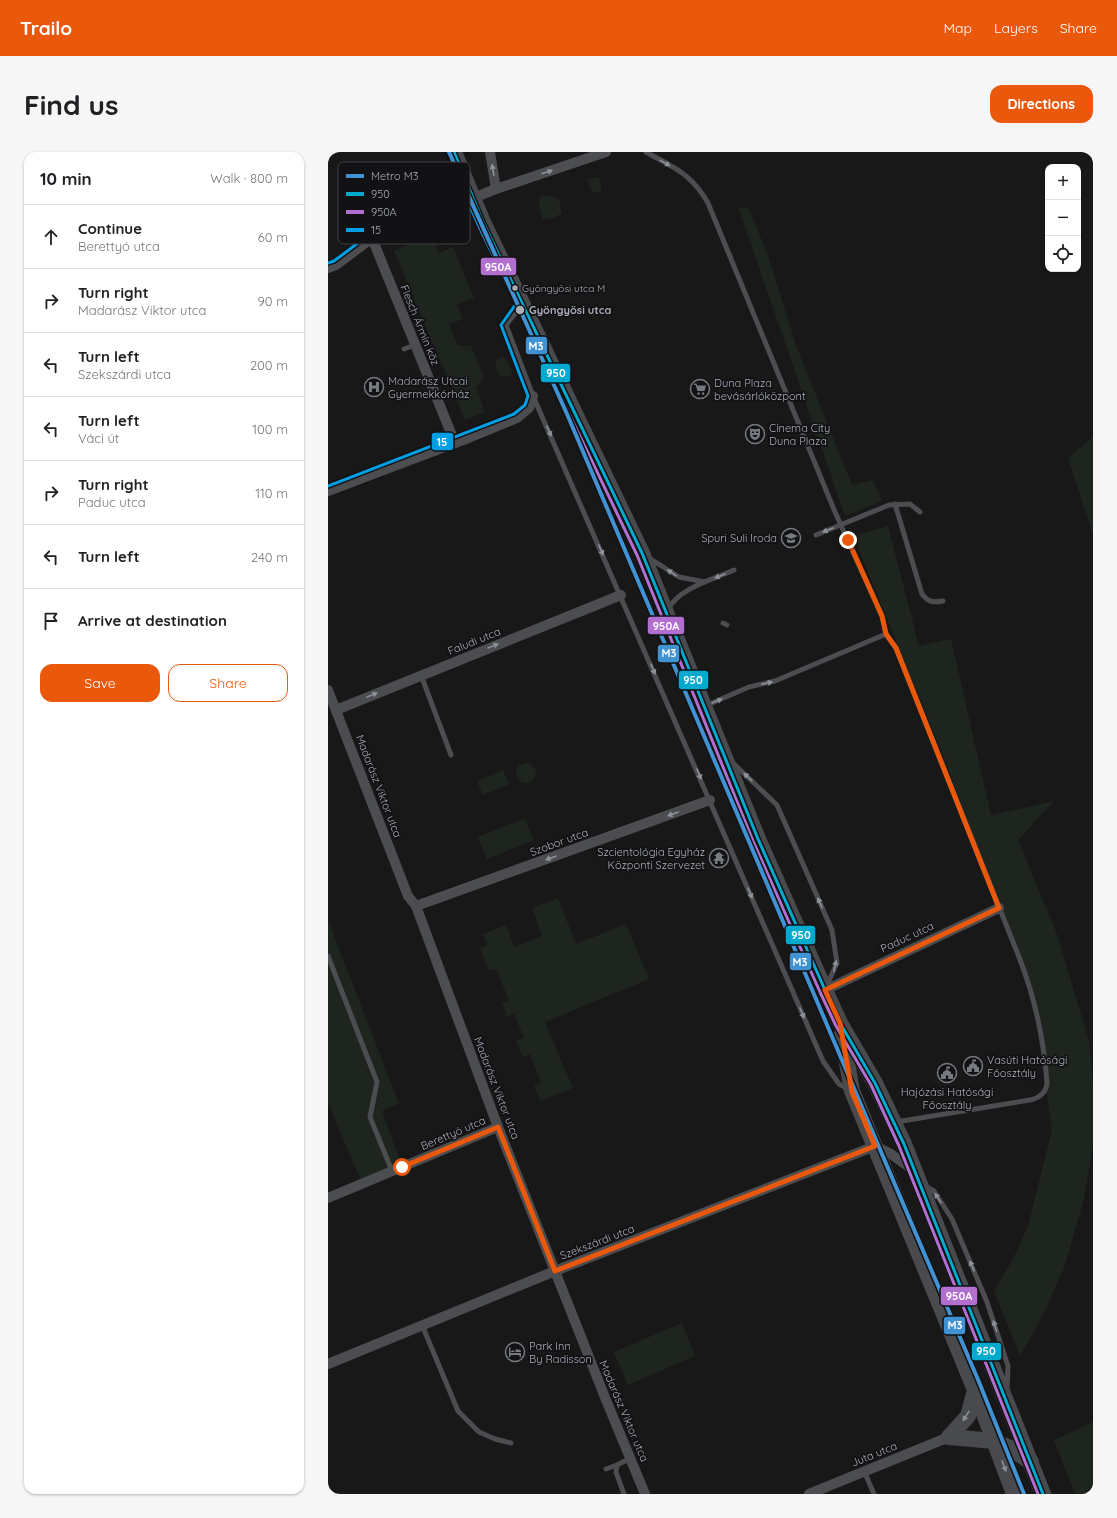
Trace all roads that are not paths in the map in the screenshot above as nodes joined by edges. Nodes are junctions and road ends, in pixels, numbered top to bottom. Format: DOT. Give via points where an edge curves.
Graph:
graph roads {
  1 [pos="454,152"];
  2 [pos="490,152"];
  3 [pos="606,152"];
  4 [pos="646,152"];
  5 [pos="458,162"];
  6 [pos="496,189"];
  7 [pos="470,193"];
  8 [pos="472,198"];
  9 [pos="364,244"];
  10 [pos="374,244"];
  11 [pos="328,268"];
  12 [pos="522,305"];
  13 [pos="415,345"];
  14 [pos="404,349"];
  15 [pos="533,396"];
  16 [pos="455,443"];
  17 [pos="328,491"];
  18 [pos="895,504"];
  19 [pos="920,512"];
  20 [pos="840,525"];
  21 [pos="816,535"];
  22 [pos="642,553"];
  23 [pos="734,570"];
  24 [pos="706,582"];
  25 [pos="621,595"];
  26 [pos="943,601"];
  27 [pos="666,612"];
  28 [pos="886,634"];
  29 [pos="421,675"];
  30 [pos="328,690"];
  31 [pos="704,706"];
  32 [pos="336,710"];
  33 [pos="451,755"];
  34 [pos="724,755"];
  35 [pos="710,800"];
  36 [pos="416,906"];
  37 [pos="999,908"];
  38 [pos="328,956"];
  39 [pos="825,990"];
  40 [pos="840,1023"];
  41 [pos="852,1092"];
  42 [pos="893,1122"];
  43 [pos="498,1127"];
  44 [pos="875,1146"];
  45 [pos="392,1171"];
  46 [pos="917,1177"];
  47 [pos="328,1198"];
  48 [pos="555,1271"];
  49 [pos="422,1325"];
  50 [pos="328,1364"];
  51 [pos="1001,1389"];
  52 [pos="976,1390"];
  53 [pos="1007,1405"];
  54 [pos="948,1437"];
  55 [pos="994,1441"];
  56 [pos="511,1443"];
  57 [pos="631,1458"];
  58 [pos="1031,1462"];
  59 [pos="617,1465"];
  60 [pos="606,1469"];
  61 [pos="864,1471"];
  62 [pos="624,1494"];
  63 [pos="645,1494"];
  64 [pos="809,1494"];
  65 [pos="874,1494"];
  66 [pos="1014,1494"];
  67 [pos="1043,1494"];
  1 -- 5 [label="main road"];
  6 -- 2 [label="street, one-way"];
  6 -- 3 [label="street, one-way"];
  4 -- 20 [label="lane, one-way" via="685,174 701,190 708,203"];
  6 -- 8 [label="street"];
  7 -- 8 [label="main road"];
  8 -- 12 [label="main road"];
  9 -- 11 [label="street"];
  10 -- 13 [label="street, Flesch Ármin köz"];
  12 -- 15 [label="lane" via="506,325"];
  12 -- 22 [label="main road"];
  13 -- 14 [label="lane"];
  13 -- 16 [label="street, Flesch Ármin köz"];
  15 -- 16 [label="street" via="529,408 517,418"];
  15 -- 25 [label="lane, one-way"];
  16 -- 17 [label="street"];
  18 -- 19 [label="lane" via="910,504"];
  18 -- 20 [label="lane"];
  18 -- 26 [label="lane" via="922,594 926,600"];
  20 -- 21 [label="lane, one-way"];
  20 -- 28 [label="lane" via="882,616"];
  24 -- 22 [label="lane, one-way" via="679,577"];
  22 -- 27 [label="main road"];
  23 -- 24 [label="lane, one-way"];
  24 -- 27 [label="lane" via="682,594 672,602"];
  29 -- 25 [label="street, Faludi utca, one-way"];
  25 -- 35 [label="lane, one-way"];
  27 -- 31 [label="main road"];
  31 -- 28 [label="lane, one-way" via="749,687 775,681"];
  28 -- 37 [label="lane" via="896,648"];
  32 -- 29 [label="street, Faludi utca, one-way"];
  29 -- 33 [label="lane"];
  30 -- 32 [label="street, Madarász Viktor utca"];
  31 -- 34 [label="main road"];
  32 -- 36 [label="street, Madarász Viktor utca" via="408,896"];
  34 -- 39 [label="main road"];
  39 -- 34 [label="lane, one-way" via="837,963 832,930 777,805"];
  35 -- 36 [label="street, Szobor utca, one-way"];
  35 -- 41 [label="lane, one-way" via="823,1061 840,1084"];
  36 -- 43 [label="street, Madarász Viktor utca"];
  37 -- 39 [label="street, Paduc utca"];
  37 -- 42 [label="lane" via="1033,998 1040,1031 1046,1088 1039,1097 1030,1100"];
  38 -- 45 [label="lane" via="376,1082 370,1117"];
  39 -- 40 [label="main road"];
  40 -- 41 [label="main road"];
  40 -- 42 [label="main road" via="875,1084"];
  41 -- 44 [label="main road"];
  42 -- 46 [label="main road"];
  43 -- 45 [label="street, Berettyó utca"];
  43 -- 48 [label="street, Madarász Viktor utca"];
  44 -- 46 [label="street" via="891,1154"];
  44 -- 48 [label="street, Szekszárdi utca"];
  44 -- 52 [label="main road"];
  45 -- 47 [label="street, Berettyó utca"];
  46 -- 51 [label="main road"];
  53 -- 46 [label="lane, one-way" via="1008,1366 987,1302 952,1219 934,1191"];
  48 -- 49 [label="street, Szekszárdi utca"];
  48 -- 57 [label="street, Madarász Viktor utca"];
  49 -- 50 [label="street, Szekszárdi utca"];
  49 -- 56 [label="lane" via="458,1411 479,1432"];
  51 -- 52 [label="main road" via="1001,1413 994,1412 987,1406"];
  51 -- 53 [label="main road"];
  52 -- 54 [label="main road, one-way" via="968,1416"];
  52 -- 55 [label="main road"];
  53 -- 58 [label="main road"];
  54 -- 55 [label="main road"];
  54 -- 61 [label="street, Juta utca"];
  55 -- 58 [label="main road"];
  55 -- 66 [label="main road, one-way"];
  57 -- 59 [label="lane"];
  57 -- 63 [label="street, Madarász Viktor utca"];
  58 -- 67 [label="main road"];
  59 -- 60 [label="lane"];
  59 -- 62 [label="lane" via="616,1472"];
  61 -- 64 [label="street, Juta utca"];
  61 -- 65 [label="lane"];
}
